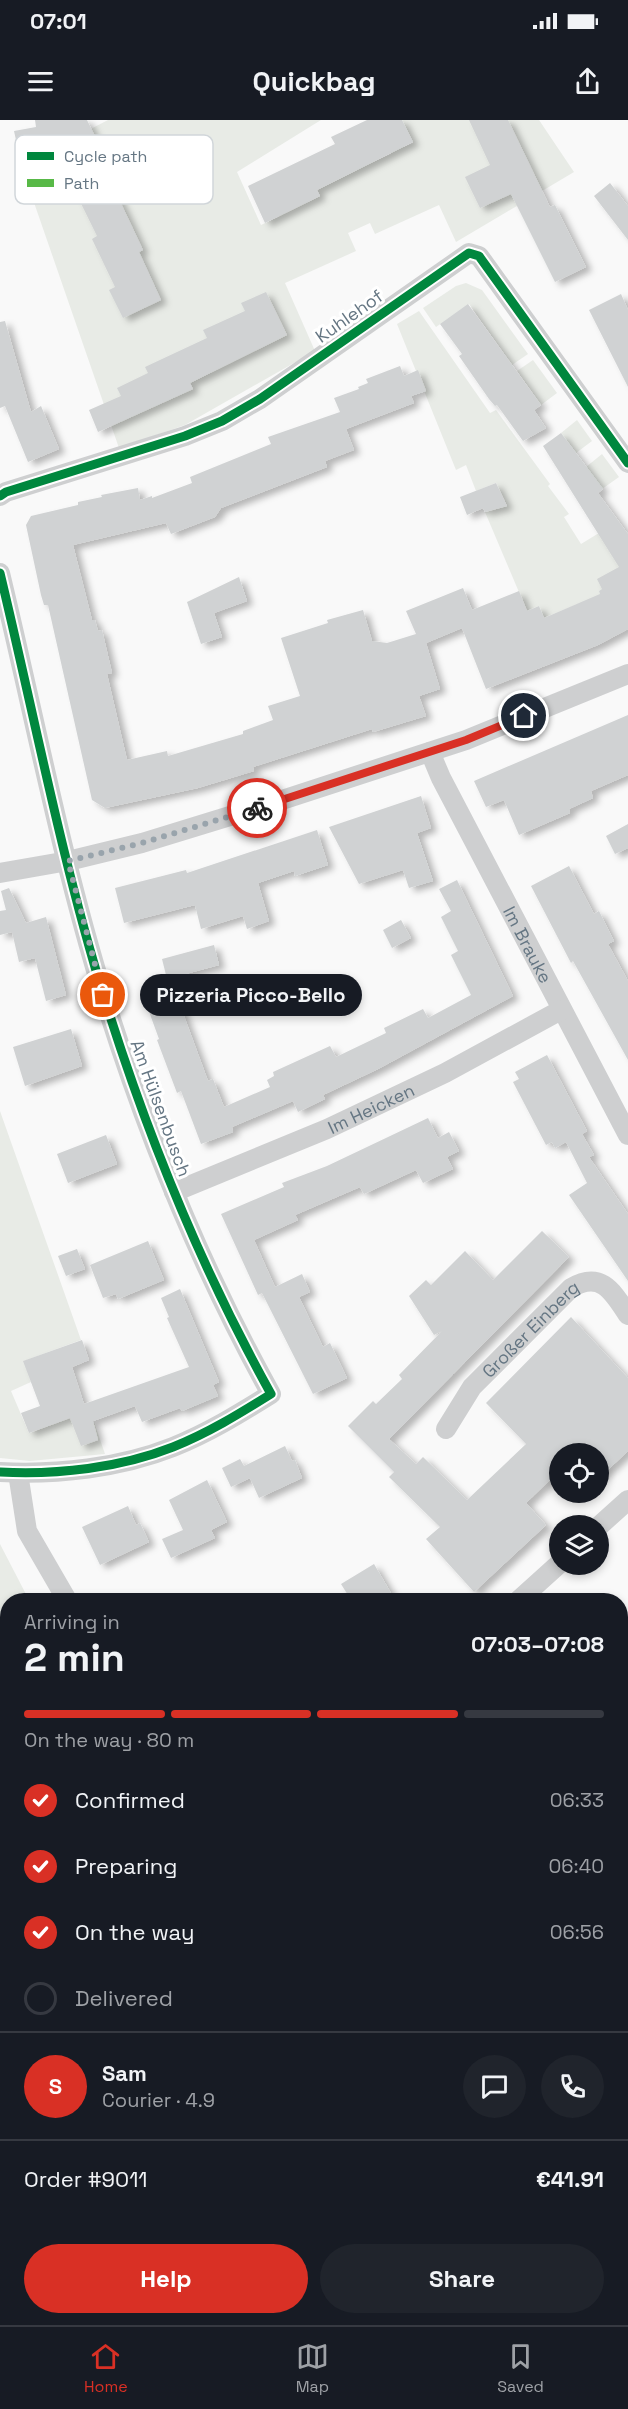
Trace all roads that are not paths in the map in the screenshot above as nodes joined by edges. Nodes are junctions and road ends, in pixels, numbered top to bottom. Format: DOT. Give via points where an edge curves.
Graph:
graph roads {
  1 [pos="628,463"];
  2 [pos="0,496"];
  3 [pos="0,573"];
  4 [pos="628,674"];
  5 [pos="430,752"];
  6 [pos="68,861"];
  7 [pos="0,873"];
  8 [pos="561,1010"];
  9 [pos="628,1135"];
  10 [pos="174,1192"];
  11 [pos="628,1315"];
  12 [pos="446,1429"];
  13 [pos="9,1473"];
  14 [pos="628,1500"];
  15 [pos="609,1517"];
  16 [pos="549,1573"];
  17 [pos="63,1593"];
  18 [pos="527,1593"];
  1 -- 2 [label="street, Kuhlehof" via="479,256 469,253 222,422"];
  3 -- 6 [label="street, Am Hülsenbusch"];
  4 -- 5 [label="street"];
  5 -- 6 [label="street" via="142,843"];
  5 -- 8 [label="street, Im Brauke"];
  6 -- 7 [label="street"];
  6 -- 10 [label="street, Am Hülsenbusch" via="103,995"];
  8 -- 9 [label="street, Im Brauke"];
  8 -- 10 [label="street, Im Heicken" via="445,1073 327,1129"];
  10 -- 13 [label="street, Am Hülsenbusch" via="213,1284 271,1394 226,1422 155,1453 78,1469"];
  11 -- 12 [label="street, Großer Einberg" via="611,1289 601,1283 590,1281 571,1288 472,1387"];
  13 -- 17 [label="street" via="27,1531"];
  14 -- 15 [label="street"];
  16 -- 18 [label="street"];
}
